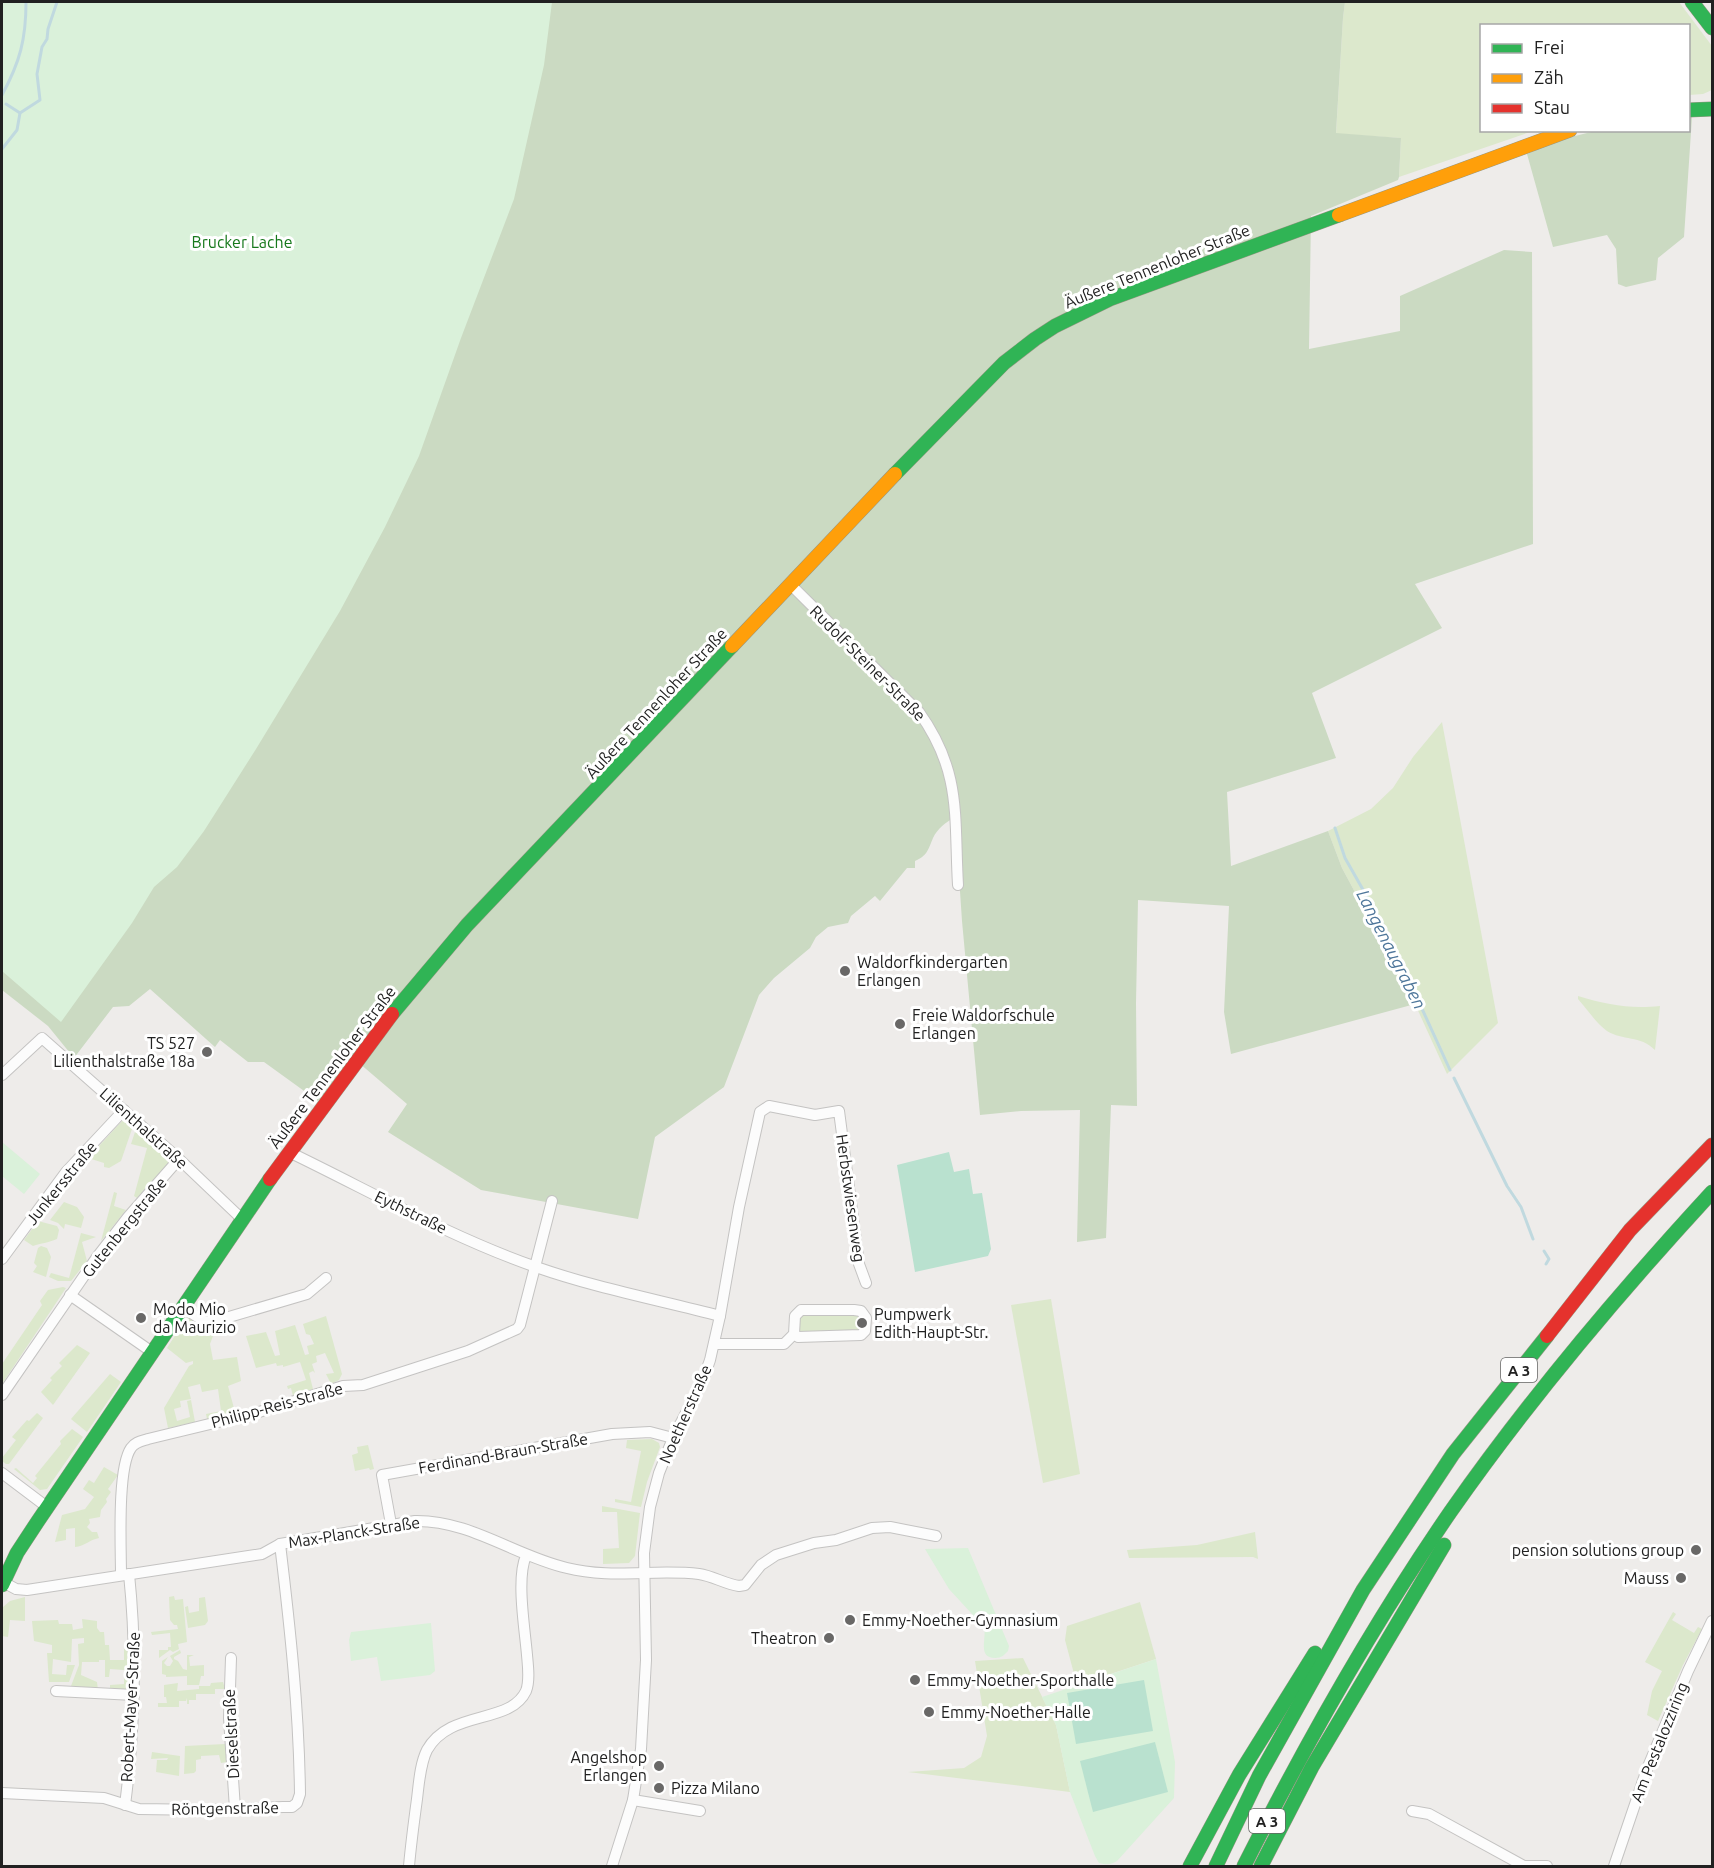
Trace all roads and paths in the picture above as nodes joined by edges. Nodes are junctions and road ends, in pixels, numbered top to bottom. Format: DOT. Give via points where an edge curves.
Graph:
graph roads {
  1 [pos="1692,2"];
  2 [pos="1713,28"];
  3 [pos="1713,109"];
  4 [pos="1690,110"];
  5 [pos="1565,132"];
  6 [pos="791,585"];
  7 [pos="958,885"];
  8 [pos="2,1075"];
  9 [pos="124,1110"];
  10 [pos="839,1111"];
  11 [pos="1713,1145"];
  12 [pos="289,1152"];
  13 [pos="179,1159"];
  14 [pos="1713,1192"];
  15 [pos="552,1201"];
  16 [pos="243,1220"];
  17 [pos="2,1259"];
  18 [pos="536,1267"];
  19 [pos="326,1278"];
  20 [pos="866,1283"];
  21 [pos="70,1295"];
  22 [pos="183,1308"];
  23 [pos="720,1316"];
  24 [pos="794,1334"];
  25 [pos="714,1344"];
  26 [pos="152,1352"];
  27 [pos="1549,1379"];
  28 [pos="2,1395"];
  29 [pos="673,1438"];
  30 [pos="2,1473"];
  31 [pos="47,1507"];
  32 [pos="391,1524"];
  33 [pos="936,1536"];
  34 [pos="280,1544"];
  35 [pos="526,1556"];
  36 [pos="644,1573"];
  37 [pos="125,1574"];
  38 [pos="2,1584"];
  39 [pos="1363,1590"];
  40 [pos="1713,1621"];
  41 [pos="231,1658"];
  42 [pos="56,1691"];
  43 [pos="134,1695"];
  44 [pos="1348,1705"];
  45 [pos="2,1793"];
  46 [pos="633,1800"];
  47 [pos="125,1805"];
  48 [pos="235,1809"];
  49 [pos="700,1811"];
  50 [pos="1412,1811"];
  51 [pos="409,1866"];
  52 [pos="612,1866"];
  53 [pos="1190,1866"];
  54 [pos="1216,1866"];
  55 [pos="1244,1866"];
  56 [pos="1261,1866"];
  57 [pos="1276,1866"];
  58 [pos="1547,1866"];
  59 [pos="1614,1866"];
  1 -- 2 [label="main road"];
  3 -- 4 [label="main road"];
  5 -- 6 [label="main road, Äußere Tennenloher Straße" via="1121,295 1053,327 1023,347 970,396"];
  6 -- 7 [label="street, Rudolf-Steiner-Straße" via="931,728 945,758 955,798"];
  6 -- 12 [label="main road, Äußere Tennenloher Straße" via="445,950 399,1004"];
  8 -- 9 [label="street, Lilienthalstraße" via="42,1038"];
  9 -- 13 [label="street, Lilienthalstraße"];
  9 -- 17 [label="street, Junkersstraße" via="66,1172"];
  10 -- 20 [label="street, Herbstwiesenweg"];
  10 -- 23 [label="street, Noetherstraße" via="815,1115 769,1106 760,1112"];
  11 -- 39 [label="main road, A 3" via="1630,1230 1540,1342 1453,1454"];
  12 -- 16 [label="main road, Äußere Tennenloher Straße"];
  12 -- 18 [label="street, Eythstraße" via="473,1242"];
  13 -- 16 [label="street, Lilienthalstraße"];
  13 -- 21 [label="street, Gutenbergstraße" via="128,1217"];
  14 -- 27 [label="main road, A 3" via="1626,1285"];
  15 -- 18 [label="street"];
  16 -- 22 [label="main road, Äußere Tennenloher Straße"];
  18 -- 23 [label="street, Eythstraße"];
  18 -- 37 [label="street, Philipp-Reis-Straße" via="520,1325 512,1332 468,1351 363,1385 343,1386 134,1445 127,1456 123,1483"];
  19 -- 22 [label="street" via="307,1294 212,1322"];
  21 -- 26 [label="street, Gutenbergstraße"];
  21 -- 28 [label="street, Gutenbergstraße"];
  22 -- 26 [label="main road, Äußere Tennenloher Straße"];
  23 -- 25 [label="street, Noetherstraße"];
  24 -- 24 [label="street" via="861,1335 866,1331 866,1318 861,1311 854,1310 801,1310 795,1316"];
  24 -- 25 [label="street" via="783,1344"];
  25 -- 29 [label="street, Noetherstraße" via="703,1380"];
  26 -- 31 [label="main road, Äußere Tennenloher Straße"];
  27 -- 44 [label="main road" via="1538,1404 1462,1514"];
  27 -- 55 [label="main road, A 3" via="1447,1518 1353,1663"];
  29 -- 32 [label="street, Ferdinand-Braun-Straße" via="650,1432 612,1434 382,1475"];
  29 -- 36 [label="street, Noetherstraße" via="650,1507"];
  30 -- 31 [label="street"];
  31 -- 38 [label="main road, Äußere Tennenloher Straße"];
  32 -- 34 [label="street, Max-Planck-Straße"];
  32 -- 35 [label="street, Max-Planck-Straße" via="446,1523"];
  33 -- 36 [label="street, Max-Planck-Straße" via="890,1527 872,1528 802,1546 776,1555 742,1586 702,1575"];
  34 -- 37 [label="street, Max-Planck-Straße" via="262,1554"];
  34 -- 48 [label="street, Röntgenstraße" via="296,1687 300,1798 292,1807"];
  35 -- 36 [label="street, Max-Planck-Straße" via="580,1571"];
  35 -- 51 [label="street" via="522,1575 526,1690 508,1708 458,1723 432,1743 422,1764"];
  36 -- 46 [label="street, Noetherstraße" via="644,1715"];
  37 -- 38 [label="street, Max-Planck-Straße" via="27,1590"];
  37 -- 43 [label="street, Robert-Mayer-Straße" via="134,1632"];
  39 -- 53 [label="main road" via="1335,1619 1239,1775"];
  39 -- 54 [label="main road, A 3" via="1259,1776"];
  40 -- 59 [label="street, Am Pestalozziring" via="1647,1769"];
  41 -- 48 [label="street, Dieselstraße" via="229,1718"];
  42 -- 43 [label="street"];
  43 -- 47 [label="street, Robert-Mayer-Straße"];
  44 -- 56 [label="main road"];
  44 -- 57 [label="main road"];
  45 -- 47 [label="street, Röntgenstraße" via="104,1798"];
  46 -- 49 [label="street"];
  46 -- 52 [label="street, Noetherstraße"];
  47 -- 48 [label="street, Röntgenstraße" via="139,1809"];
  50 -- 58 [label="street" via="1429,1814 1524,1866"];
}
